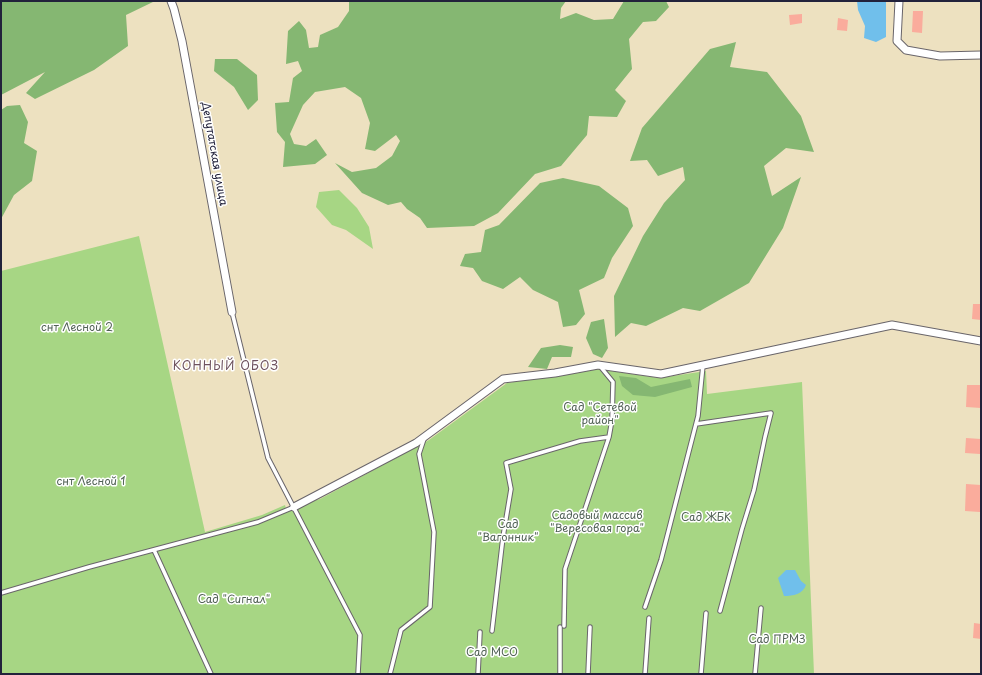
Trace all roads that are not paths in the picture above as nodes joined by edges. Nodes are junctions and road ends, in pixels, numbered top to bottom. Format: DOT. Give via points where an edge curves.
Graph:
graph roads {
  1 [pos="171,1"];
  2 [pos="899,1"];
  3 [pos="981,55"];
  4 [pos="232,312"];
  5 [pos="981,341"];
  6 [pos="598,365"];
  7 [pos="703,365"];
  8 [pos="696,424"];
  9 [pos="609,437"];
  10 [pos="424,438"];
  11 [pos="294,507"];
  12 [pos="154,550"];
  13 [pos="1,593"];
  14 [pos="645,607"];
  15 [pos="761,608"];
  16 [pos="720,611"];
  17 [pos="706,613"];
  18 [pos="649,618"];
  19 [pos="590,626"];
  20 [pos="492,631"];
  21 [pos="480,632"];
  22 [pos="211,674"];
  23 [pos="358,674"];
  24 [pos="390,674"];
  25 [pos="478,674"];
  26 [pos="560,674"];
  27 [pos="588,674"];
  28 [pos="645,674"];
  29 [pos="700,674"];
  30 [pos="755,674"];
  1 -- 4 [label="street, Депутатская улица" via="183,49"];
  2 -- 3 [label="street" via="897,41 906,50 940,56"];
  4 -- 11 [label="lane" via="268,458"];
  5 -- 7 [label="street" via="892,325"];
  6 -- 7 [label="street" via="661,374"];
  6 -- 9 [label="lane" via="613,382"];
  6 -- 10 [label="street" via="503,379"];
  7 -- 8 [label="lane"];
  8 -- 14 [label="lane" via="661,560"];
  8 -- 16 [label="lane" via="771,413 754,490"];
  9 -- 20 [label="lane" via="580,441 506,463 511,490 502,537"];
  9 -- 26 [label="lane" via="565,569"];
  10 -- 11 [label="street"];
  10 -- 24 [label="lane" via="419,454 434,532 430,607 401,630"];
  11 -- 12 [label="lane" via="258,522"];
  11 -- 23 [label="lane" via="360,635"];
  12 -- 13 [label="lane"];
  12 -- 22 [label="lane"];
  15 -- 30 [label="lane"];
  17 -- 29 [label="lane"];
  18 -- 28 [label="lane"];
  19 -- 27 [label="lane"];
  21 -- 25 [label="lane"];
}
